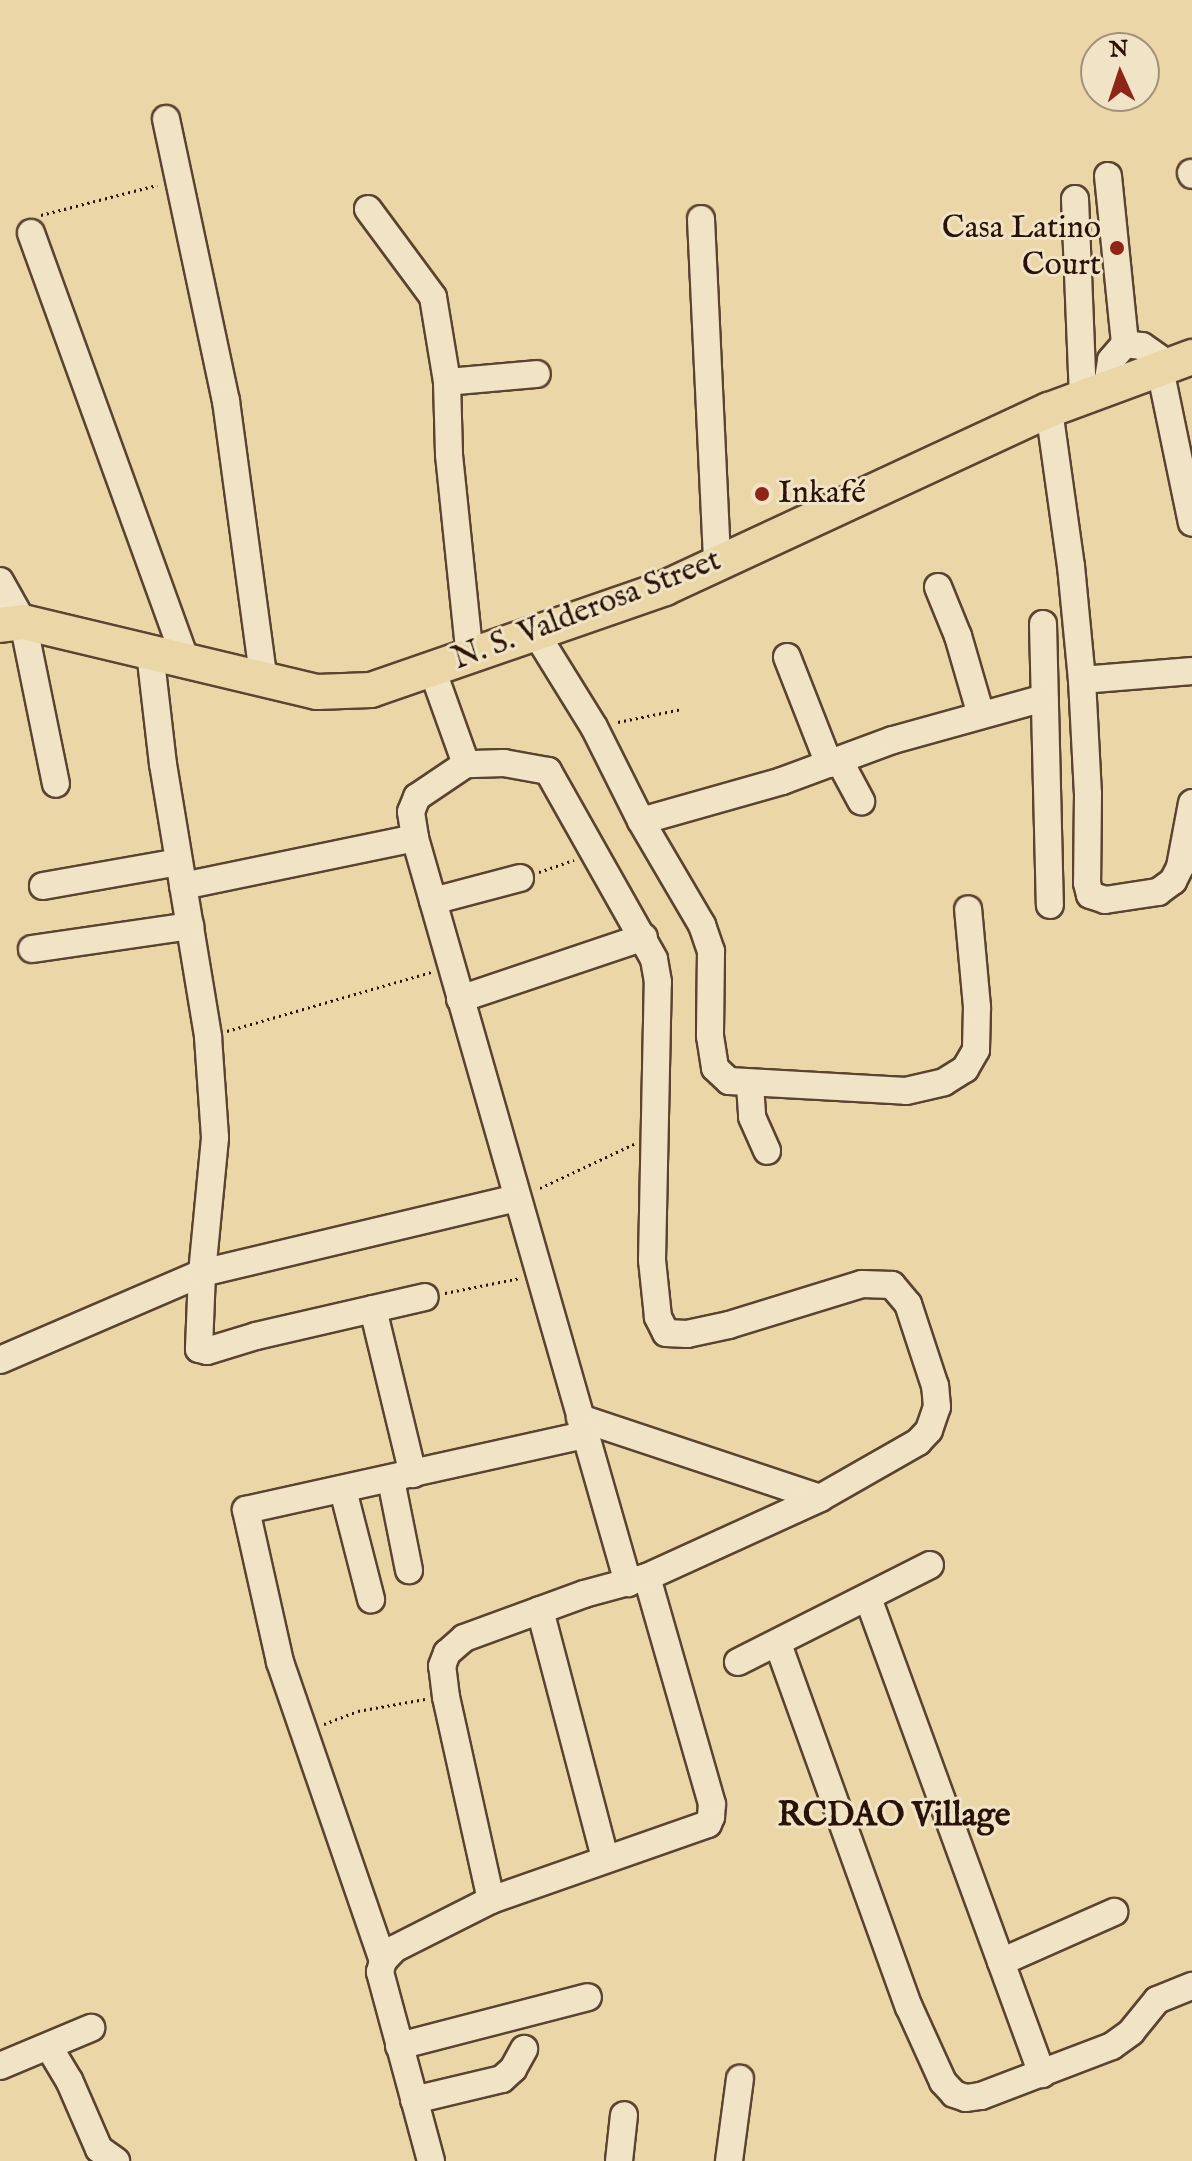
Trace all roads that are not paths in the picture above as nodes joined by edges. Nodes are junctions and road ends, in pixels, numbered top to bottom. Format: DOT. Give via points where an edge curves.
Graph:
graph roads {
  1 [pos="166,119"];
  2 [pos="1108,176"];
  3 [pos="1075,199"];
  4 [pos="368,209"];
  5 [pos="701,219"];
  6 [pos="31,233"];
  7 [pos="1125,344"];
  8 [pos="1174,364"];
  9 [pos="537,374"];
  10 [pos="447,382"];
  11 [pos="1095,391"];
  12 [pos="1049,410"];
  13 [pos="1192,523"];
  14 [pos="717,564"];
  15 [pos="0,581"];
  16 [pos="938,587"];
  17 [pos="11,624"];
  18 [pos="1043,624"];
  19 [pos="537,635"];
  20 [pos="150,652"];
  21 [pos="470,657"];
  22 [pos="787,657"];
  23 [pos="185,659"];
  24 [pos="432,669"];
  25 [pos="1192,671"];
  26 [pos="1082,680"];
  27 [pos="264,681"];
  28 [pos="1044,698"];
  29 [pos="981,715"];
  30 [pos="834,762"];
  31 [pos="466,764"];
  32 [pos="56,784"];
  33 [pos="861,801"];
  34 [pos="1192,803"];
  35 [pos="641,821"];
  36 [pos="415,838"];
  37 [pos="181,874"];
  38 [pos="520,878"];
  39 [pos="43,886"];
  40 [pos="433,901"];
  41 [pos="1050,905"];
  42 [pos="968,909"];
  43 [pos="190,926"];
  44 [pos="644,937"];
  45 [pos="32,949"];
  46 [pos="460,999"];
  47 [pos="750,1085"];
  48 [pos="767,1151"];
  49 [pos="517,1198"];
  50 [pos="202,1273"];
  51 [pos="425,1297"];
  52 [pos="373,1309"];
  53 [pos="0,1360"];
  54 [pos="582,1426"];
  55 [pos="402,1477"];
  56 [pos="343,1490"];
  57 [pos="820,1498"];
  58 [pos="930,1565"];
  59 [pos="409,1570"];
  60 [pos="637,1580"];
  61 [pos="868,1598"];
  62 [pos="371,1599"];
  63 [pos="540,1610"];
  64 [pos="778,1644"];
  65 [pos="738,1662"];
  66 [pos="605,1857"];
  67 [pos="491,1900"];
  68 [pos="1114,1912"];
  69 [pos="383,1961"];
  70 [pos="1001,1962"];
  71 [pos="1192,1986"];
  72 [pos="588,1997"];
  73 [pos="91,2028"];
  74 [pos="399,2046"];
  75 [pos="49,2047"];
  76 [pos="524,2049"];
  77 [pos="0,2066"];
  78 [pos="1042,2074"];
  79 [pos="740,2079"];
  80 [pos="414,2100"];
  81 [pos="624,2115"];
  82 [pos="116,2161"];
  83 [pos="431,2161"];
  84 [pos="619,2161"];
  85 [pos="729,2161"];
  1 -- 27 [label="street" via="226,401"];
  2 -- 7 [label="street"];
  3 -- 11 [label="street"];
  4 -- 10 [label="street" via="433,297"];
  5 -- 14 [label="street"];
  6 -- 23 [label="street"];
  7 -- 8 [label="street" via="1142,346"];
  7 -- 11 [label="street"];
  8 -- 11 [label="main road, N. S. Valderosa Street"];
  8 -- 13 [label="street"];
  9 -- 10 [label="street"];
  10 -- 21 [label="street" via="449,455"];
  11 -- 12 [label="main road, N. S. Valderosa Street"];
  12 -- 14 [label="main road, N. S. Valderosa Street"];
  12 -- 26 [label="street"];
  14 -- 19 [label="main road, N. S. Valderosa Street"];
  15 -- 17 [label="street"];
  16 -- 29 [label="street"];
  17 -- 20 [label="main road, N. S. Valderosa Street"];
  17 -- 32 [label="street"];
  18 -- 28 [label="street"];
  19 -- 21 [label="main road, N. S. Valderosa Street"];
  19 -- 35 [label="street" via="594,727"];
  20 -- 23 [label="main road, N. S. Valderosa Street"];
  20 -- 37 [label="street"];
  21 -- 24 [label="main road, N. S. Valderosa Street"];
  22 -- 30 [label="street"];
  23 -- 27 [label="main road, N. S. Valderosa Street"];
  24 -- 27 [label="main road, N. S. Valderosa Street" via="371,690 317,692"];
  24 -- 31 [label="street"];
  25 -- 26 [label="street"];
  26 -- 34 [label="street" via="1090,895 1105,900 1158,892 1173,881"];
  28 -- 29 [label="street"];
  28 -- 41 [label="street"];
  29 -- 30 [label="street"];
  30 -- 33 [label="street"];
  30 -- 35 [label="street"];
  31 -- 36 [label="street" via="417,797 411,812"];
  31 -- 44 [label="street" via="544,768"];
  35 -- 47 [label="street" via="708,940 715,1068 729,1081"];
  36 -- 37 [label="street"];
  36 -- 40 [label="street"];
  37 -- 39 [label="street"];
  37 -- 43 [label="street"];
  38 -- 40 [label="street"];
  40 -- 46 [label="street"];
  42 -- 47 [label="street" via="977,1007 976,1050 965,1069 944,1082 906,1091"];
  43 -- 45 [label="street"];
  43 -- 50 [label="street" via="208,1037 215,1138"];
  44 -- 46 [label="street"];
  44 -- 57 [label="street" via="658,982 652,1260 658,1317 666,1333 729,1325 862,1284 892,1285 908,1304 935,1386 937,1407 929,1430 902,1455"];
  46 -- 49 [label="street"];
  47 -- 48 [label="street" via="752,1117"];
  49 -- 50 [label="street"];
  49 -- 54 [label="street"];
  50 -- 52 [label="street" via="198,1326 203,1352"];
  50 -- 53 [label="street"];
  51 -- 52 [label="street"];
  52 -- 55 [label="street"];
  54 -- 55 [label="street"];
  54 -- 57 [label="street"];
  54 -- 60 [label="street"];
  55 -- 56 [label="street"];
  55 -- 59 [label="street"];
  56 -- 62 [label="street"];
  56 -- 69 [label="street" via="246,1510 271,1633"];
  57 -- 60 [label="street"];
  58 -- 61 [label="street"];
  60 -- 63 [label="street"];
  60 -- 66 [label="street" via="712,1804 711,1817 708,1824"];
  61 -- 64 [label="street"];
  61 -- 70 [label="street"];
  63 -- 66 [label="street"];
  63 -- 67 [label="street" via="464,1638 447,1653 442,1666"];
  64 -- 65 [label="street"];
  64 -- 78 [label="street" via="909,2007 943,2082 966,2098"];
  66 -- 67 [label="street"];
  67 -- 69 [label="street" via="394,1949"];
  68 -- 70 [label="street"];
  69 -- 74 [label="street" via="381,1984"];
  70 -- 78 [label="street"];
  71 -- 78 [label="street" via="1157,2000 1112,2046"];
  72 -- 74 [label="street"];
  73 -- 75 [label="street"];
  74 -- 80 [label="street"];
  75 -- 77 [label="street"];
  75 -- 82 [label="street" via="99,2149"];
  76 -- 80 [label="street" via="502,2079"];
  79 -- 85 [label="street"];
  80 -- 83 [label="street"];
  81 -- 84 [label="street"];
}
